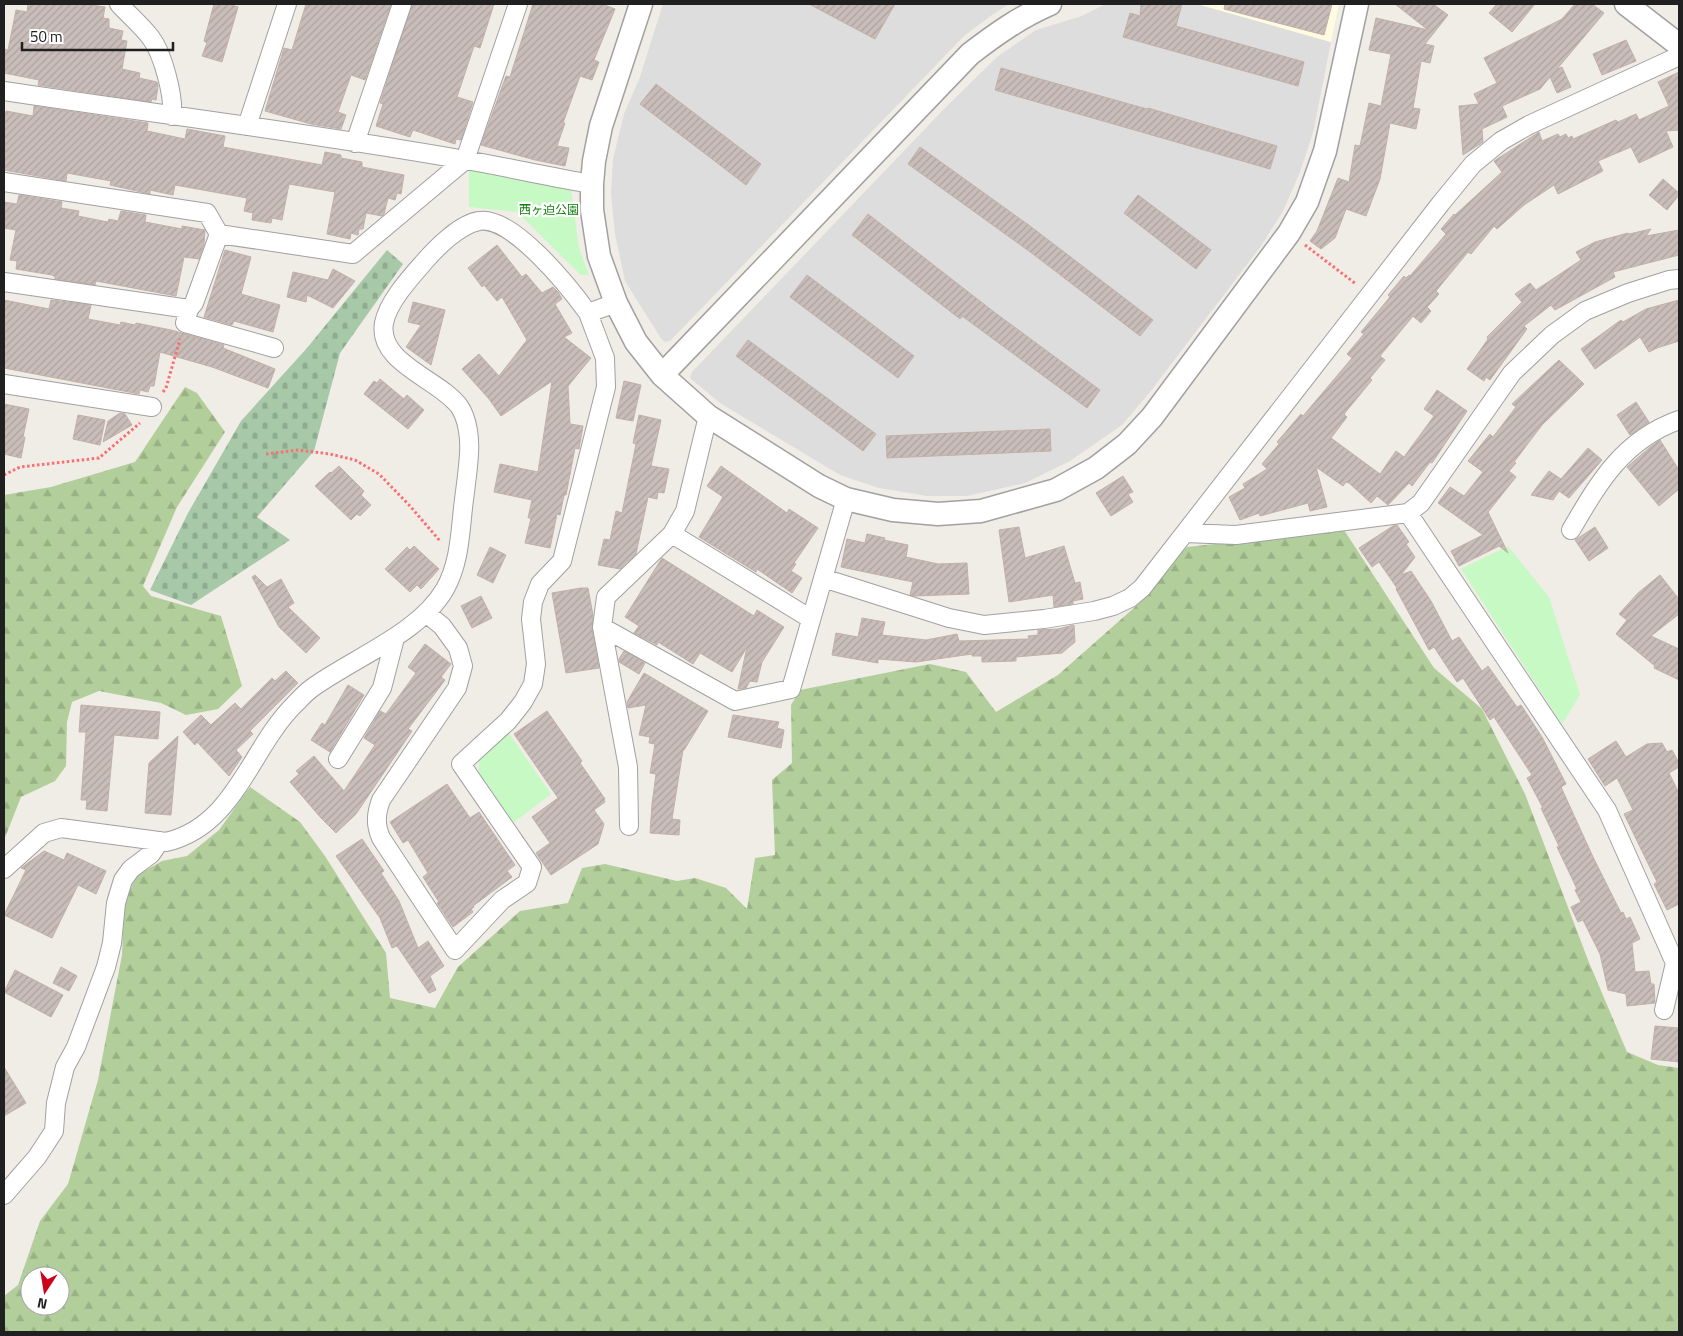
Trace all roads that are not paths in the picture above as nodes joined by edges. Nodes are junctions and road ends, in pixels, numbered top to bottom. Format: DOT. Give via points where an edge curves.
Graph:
graph roads {
  1 [pos="118,4"];
  2 [pos="288,4"];
  3 [pos="402,4"];
  4 [pos="518,4"];
  5 [pos="641,4"];
  6 [pos="1050,4"];
  7 [pos="1357,4"];
  8 [pos="1626,4"];
  9 [pos="1679,45"];
  10 [pos="1679,56"];
  11 [pos="4,91"];
  12 [pos="172,116"];
  13 [pos="247,126"];
  14 [pos="355,143"];
  15 [pos="465,160"];
  16 [pos="4,182"];
  17 [pos="592,184"];
  18 [pos="218,234"];
  19 [pos="1679,279"];
  20 [pos="4,282"];
  21 [pos="616,302"];
  22 [pos="189,309"];
  23 [pos="588,313"];
  24 [pos="274,348"];
  25 [pos="662,376"];
  26 [pos="4,384"];
  27 [pos="152,407"];
  28 [pos="708,416"];
  29 [pos="1679,420"];
  30 [pos="846,499"];
  31 [pos="1408,513"];
  32 [pos="1571,530"];
  33 [pos="1184,532"];
  34 [pos="672,534"];
  35 [pos="823,578"];
  36 [pos="426,613"];
  37 [pos="811,619"];
  38 [pos="602,626"];
  39 [pos="395,638"];
  40 [pos="338,759"];
  41 [pos="629,826"];
  42 [pos="160,841"];
  43 [pos="4,869"];
  44 [pos="1664,1010"];
  45 [pos="4,1195"];
  1 -- 12 [label="street" via="152,39 165,70 173,104"];
  2 -- 13 [label="street"];
  3 -- 14 [label="street"];
  4 -- 15 [label="street"];
  5 -- 17 [label="street" via="600,126"];
  6 -- 25 [label="street" via="1023,16 970,54"];
  7 -- 30 [label="street" via="1325,151 1307,202 1289,233 1152,417 1127,444 1096,468 1056,490 981,511 938,514 893,510"];
  8 -- 9 [label="street"];
  10 -- 33 [label="street" via="1529,125 1501,141 1473,164"];
  11 -- 12 [label="street"];
  12 -- 13 [label="street"];
  13 -- 14 [label="street"];
  14 -- 15 [label="street"];
  15 -- 17 [label="street"];
  15 -- 18 [label="street" via="353,254"];
  16 -- 18 [label="street" via="207,213"];
  17 -- 21 [label="street" via="592,210 599,256"];
  18 -- 22 [label="street"];
  19 -- 31 [label="street" via="1628,293 1585,311 1552,335 1512,373 1421,503"];
  20 -- 22 [label="street"];
  21 -- 23 [label="street"];
  21 -- 25 [label="street" via="636,342"];
  22 -- 24 [label="street" via="185,322"];
  23 -- 36 [label="street" via="568,286 525,242 505,227 478,220 441,243 408,280 390,308 384,322 384,340 393,354 444,391 460,408 468,431 470,452 455,568 444,591"];
  23 -- 36 [label="street" via="605,358 606,387 562,561 540,584 533,602 531,619 536,664 533,684 508,721 461,764 532,868 527,883 502,900 455,950 376,826 381,800 457,688 463,666 458,648 442,626"];
  25 -- 28 [label="street"];
  26 -- 27 [label="street"];
  28 -- 30 [label="street" via="819,486"];
  28 -- 34 [label="street" via="685,511"];
  29 -- 32 [label="street" via="1644,438 1607,472"];
  30 -- 35 [label="street"];
  31 -- 33 [label="street" via="1236,535"];
  31 -- 44 [label="street" via="1607,810 1675,963"];
  33 -- 35 [label="street" via="1142,588 1130,598 1094,611 1044,619 984,625 949,618"];
  34 -- 37 [label="street"];
  34 -- 38 [label="street" via="606,597"];
  35 -- 37 [label="street"];
  36 -- 39 [label="street"];
  37 -- 38 [label="street" via="791,689 734,701"];
  38 -- 41 [label="street" via="628,767"];
  39 -- 40 [label="street" via="382,688"];
  39 -- 42 [label="street" via="310,689 285,714 218,812 182,838"];
  42 -- 43 [label="street" via="61,828 44,832"];
  42 -- 45 [label="street" via="123,880 106,967 76,1047 65,1067 56,1103 54,1132"];
}
